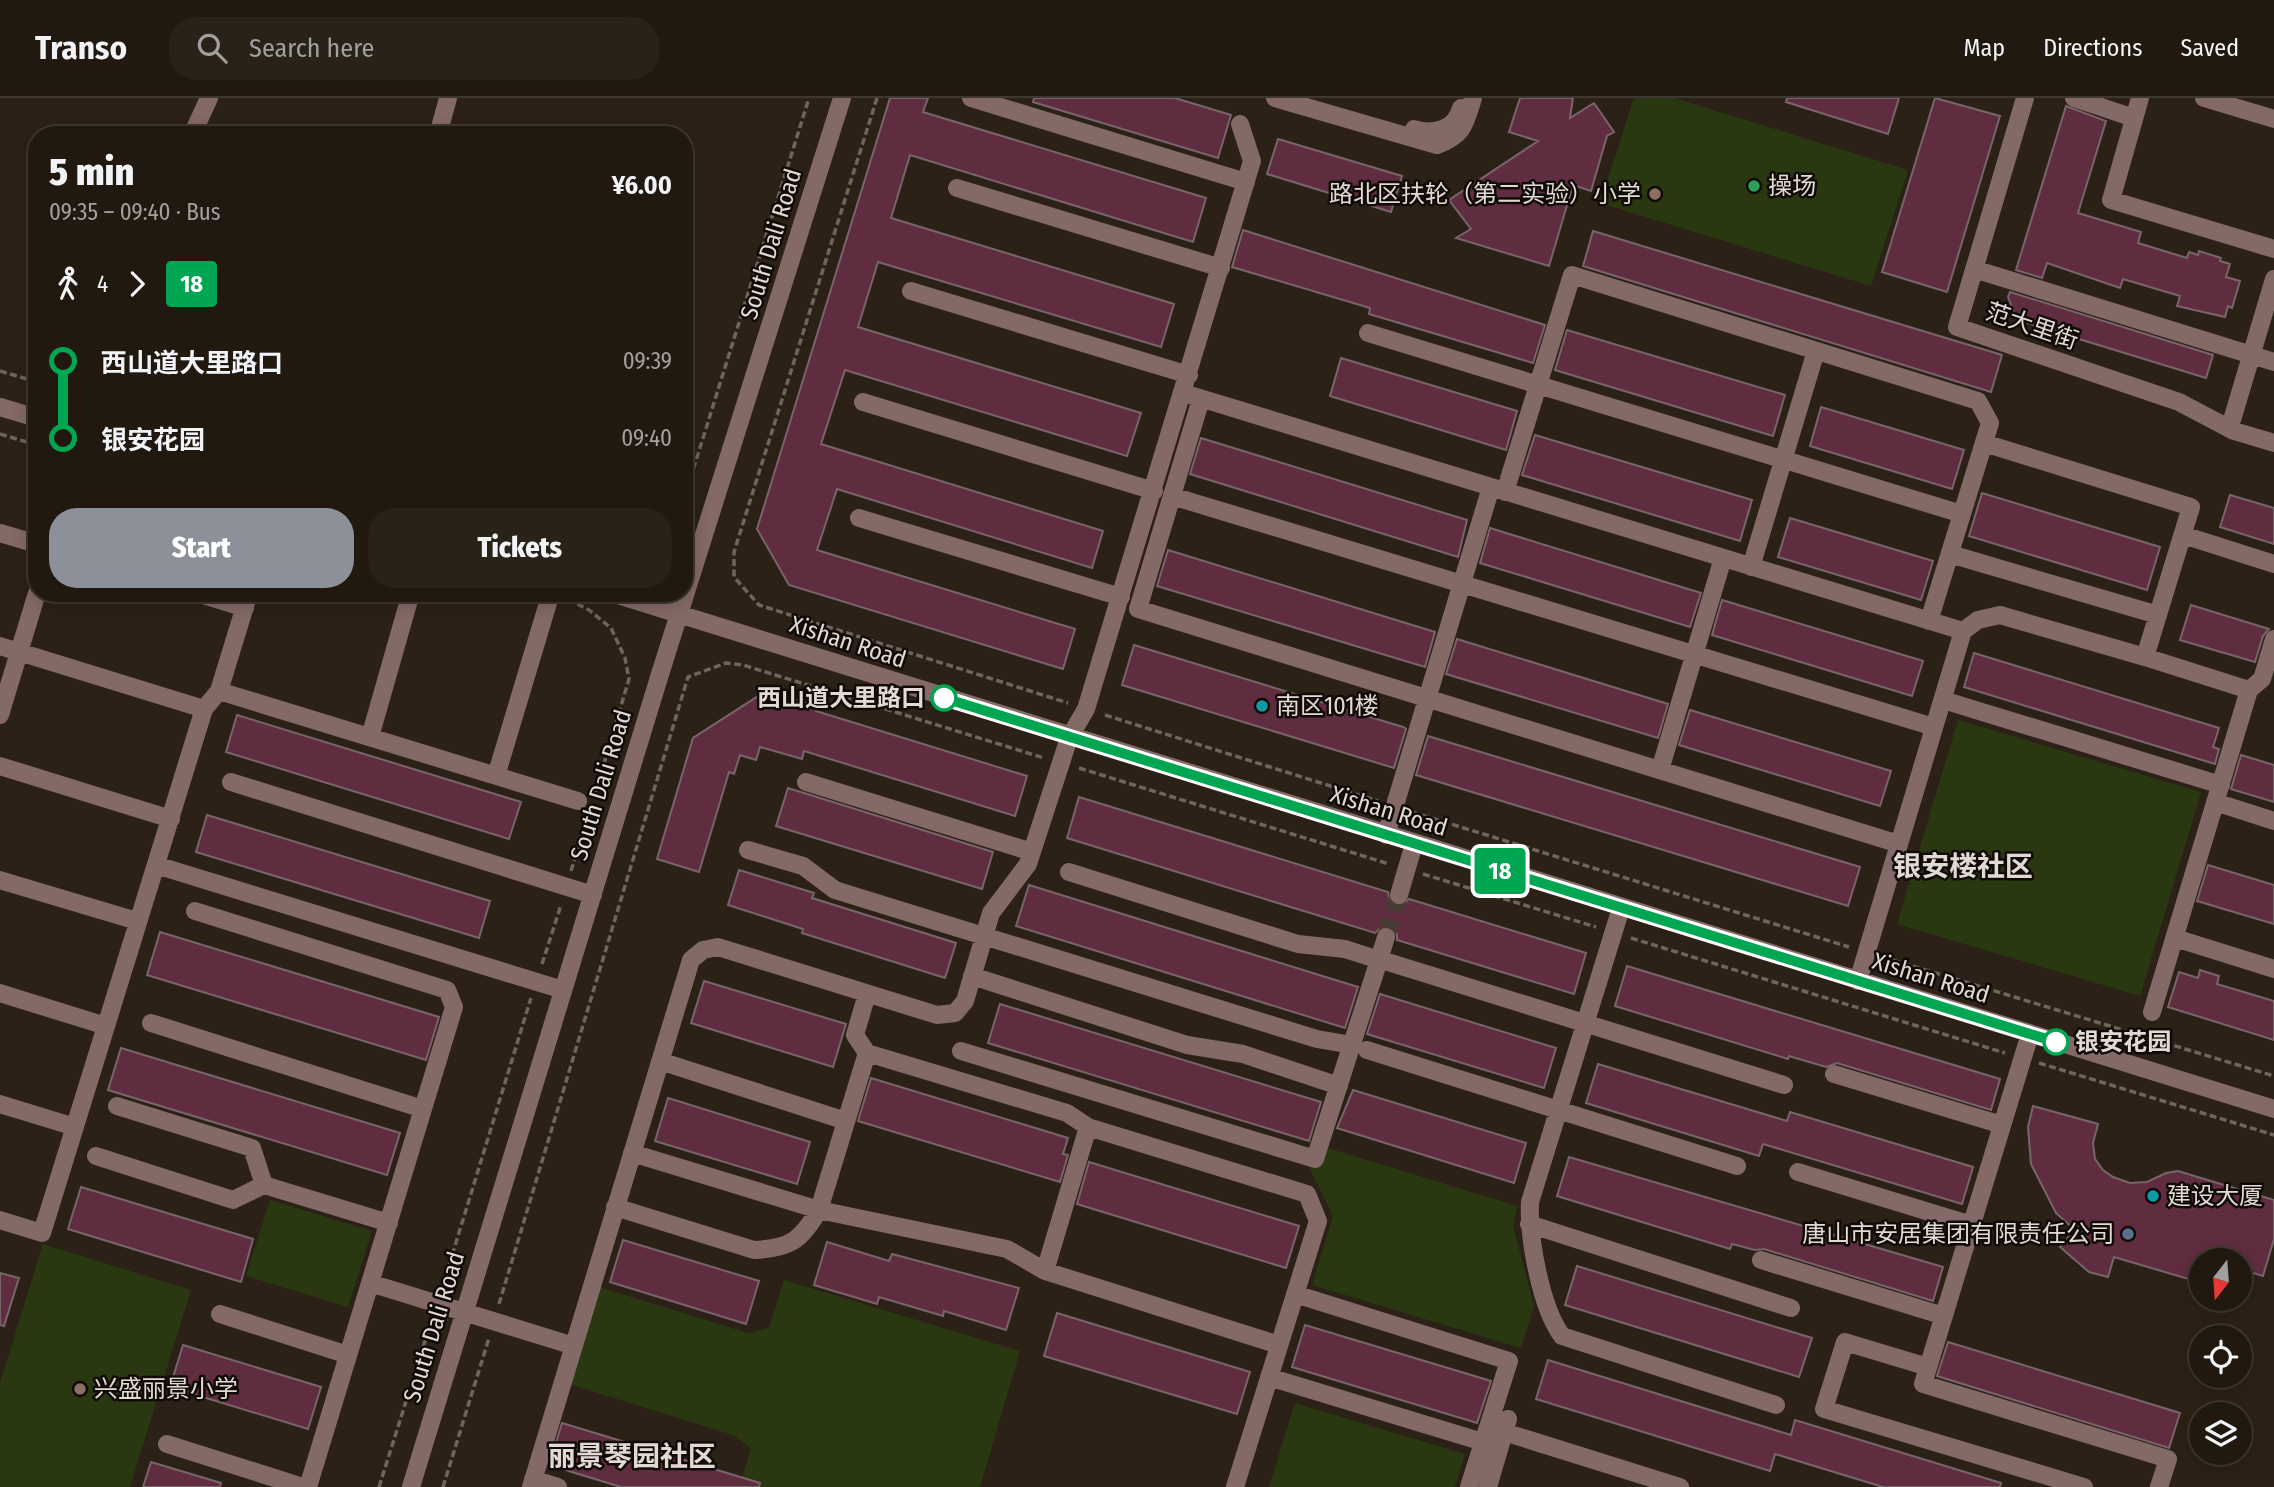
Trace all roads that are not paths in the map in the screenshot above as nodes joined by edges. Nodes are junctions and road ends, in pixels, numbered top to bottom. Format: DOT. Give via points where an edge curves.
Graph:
graph roads {
  1 [pos="209,98"];
  2 [pos="448,98"];
  3 [pos="842,98"];
  4 [pos="971,98"];
  5 [pos="1275,98"];
  6 [pos="1309,98"];
  7 [pos="1464,98"];
  8 [pos="1474,98"];
  9 [pos="2025,98"];
  10 [pos="2034,98"];
  11 [pos="2074,98"];
  12 [pos="2140,98"];
  13 [pos="2204,98"];
  14 [pos="2134,118"];
  15 [pos="2274,120"];
  16 [pos="1241,124"];
  17 [pos="196,126"];
  18 [pos="440,126"];
  19 [pos="1246,182"];
  20 [pos="957,188"];
  21 [pos="2274,250"];
  22 [pos="1221,268"];
  23 [pos="1974,269"];
  24 [pos="2274,279"];
  25 [pos="911,291"];
  26 [pos="1368,333"];
  27 [pos="1816,351"];
  28 [pos="2274,362"];
  29 [pos="1189,375"];
  30 [pos="1538,385"];
  31 [pos="1183,393"];
  32 [pos="1201,399"];
  33 [pos="863,402"];
  34 [pos="0,407"];
  35 [pos="28,415"];
  36 [pos="2232,420"];
  37 [pos="2274,433"];
  38 [pos="1984,443"];
  39 [pos="2274,443"];
  40 [pos="1783,460"];
  41 [pos="1498,489"];
  42 [pos="1154,491"];
  43 [pos="1172,496"];
  44 [pos="1962,514"];
  45 [pos="859,518"];
  46 [pos="0,533"];
  47 [pos="2183,535"];
  48 [pos="28,541"];
  49 [pos="1950,554"];
  50 [pos="1723,558"];
  51 [pos="2274,564"];
  52 [pos="1751,567"];
  53 [pos="693,576"];
  54 [pos="1462,583"];
  55 [pos="1121,597"];
  56 [pos="34,602"];
  57 [pos="247,602"];
  58 [pos="408,602"];
  59 [pos="549,602"];
  60 [pos="640,602"];
  61 [pos="685,602"];
  62 [pos="681,615"];
  63 [pos="2158,615"];
  64 [pos="1929,621"];
  65 [pos="1963,631"];
  66 [pos="2274,639"];
  67 [pos="0,646"];
  68 [pos="19,652"];
  69 [pos="1695,654"];
  70 [pos="2146,657"];
  71 [pos="2262,684"];
  72 [pos="219,691"];
  73 [pos="1426,698"];
  74 [pos="1943,700"];
  75 [pos="204,709"];
  76 [pos="0,715"];
  77 [pos="1934,727"];
  78 [pos="370,737"];
  79 [pos="1069,738"];
  80 [pos="0,766"];
  81 [pos="1660,770"];
  82 [pos="496,776"];
  83 [pos="231,782"];
  84 [pos="806,782"];
  85 [pos="2218,794"];
  86 [pos="587,802"];
  87 [pos="170,819"];
  88 [pos="2274,821"];
  89 [pos="1386,835"];
  90 [pos="1414,844"];
  91 [pos="1899,844"];
  92 [pos="748,850"];
  93 [pos="1032,852"];
  94 [pos="156,865"];
  95 [pos="1069,872"];
  96 [pos="0,880"];
  97 [pos="593,895"];
  98 [pos="1399,895"];
  99 [pos="1621,908"];
  100 [pos="195,911"];
  101 [pos="137,921"];
  102 [pos="984,936"];
  103 [pos="1386,937"];
  104 [pos="2175,938"];
  105 [pos="1385,961"];
  106 [pos="2274,969"];
  107 [pos="972,976"];
  108 [pos="1858,981"];
  109 [pos="563,990"];
  110 [pos="0,993"];
  111 [pos="867,994"];
  112 [pos="2152,1012"];
  113 [pos="151,1023"];
  114 [pos="1587,1023"];
  115 [pos="106,1026"];
  116 [pos="2030,1034"];
  117 [pos="1360,1048"];
  118 [pos="961,1051"];
  119 [pos="867,1053"];
  120 [pos="660,1061"];
  121 [pos="1834,1074"];
  122 [pos="1784,1085"];
  123 [pos="1339,1086"];
  124 [pos="0,1104"];
  125 [pos="117,1106"];
  126 [pos="423,1109"];
  127 [pos="2274,1110"];
  128 [pos="1559,1112"];
  129 [pos="846,1121"];
  130 [pos="2002,1125"];
  131 [pos="75,1127"];
  132 [pos="1088,1127"];
  133 [pos="632,1153"];
  134 [pos="96,1156"];
  135 [pos="1737,1167"];
  136 [pos="1798,1172"];
  137 [pos="264,1185"];
  138 [pos="615,1207"];
  139 [pos="819,1210"];
  140 [pos="0,1220"];
  141 [pos="388,1223"];
  142 [pos="1529,1224"];
  143 [pos="1972,1225"];
  144 [pos="1761,1260"];
  145 [pos="1045,1271"];
  146 [pos="370,1283"];
  147 [pos="1295,1294"];
  148 [pos="1791,1308"];
  149 [pos="464,1312"];
  150 [pos="220,1314"];
  151 [pos="1944,1316"];
  152 [pos="1279,1345"];
  153 [pos="574,1346"];
  154 [pos="348,1355"];
  155 [pos="1928,1367"];
  156 [pos="1269,1377"];
  157 [pos="1776,1405"];
  158 [pos="1483,1441"];
  159 [pos="167,1444"];
  160 [pos="532,1483"];
  161 [pos="306,1487"];
  162 [pos="411,1487"];
  163 [pos="558,1487"];
  164 [pos="1235,1487"];
  165 [pos="1469,1487"];
  166 [pos="1488,1487"];
  167 [pos="1680,1487"];
  168 [pos="2084,1487"];
  169 [pos="2159,1487"];
  1 -- 17 [label="street"];
  2 -- 18 [label="street"];
  3 -- 53 [label="street, South Dali Road"];
  4 -- 19 [label="street"];
  5 -- 8 [label="street" via="1437,145 1454,138 1465,125"];
  6 -- 7 [label="street" via="1433,134 1450,126"];
  9 -- 23 [label="street, 范大里街"];
  10 -- 36 [label="street, 范大里街" via="1967,321 2180,394"];
  11 -- 14 [label="street"];
  12 -- 14 [label="street"];
  13 -- 15 [label="street"];
  14 -- 21 [label="street" via="2111,200"];
  16 -- 19 [label="street" via="1252,161"];
  19 -- 22 [label="street"];
  20 -- 22 [label="street"];
  22 -- 29 [label="street"];
  23 -- 28 [label="street"];
  23 -- 39 [label="street, 范大里街" via="1957,327 2179,402 2234,431"];
  24 -- 36 [label="street"];
  25 -- 29 [label="street"];
  26 -- 30 [label="street"];
  27 -- 30 [label="street" via="1572,275"];
  27 -- 38 [label="street" via="1978,401 1990,422"];
  27 -- 40 [label="street"];
  29 -- 31 [label="street"];
  30 -- 40 [label="street"];
  30 -- 41 [label="street"];
  31 -- 32 [label="street"];
  31 -- 42 [label="street"];
  32 -- 41 [label="street"];
  32 -- 43 [label="street"];
  33 -- 42 [label="street"];
  34 -- 35 [label="street"];
  36 -- 37 [label="street, 范大里街"];
  38 -- 44 [label="street"];
  38 -- 47 [label="street" via="2191,507"];
  40 -- 44 [label="street"];
  40 -- 52 [label="street"];
  41 -- 50 [label="street"];
  41 -- 54 [label="street"];
  42 -- 55 [label="street"];
  43 -- 54 [label="street"];
  43 -- 73 [label="street" via="1138,609"];
  44 -- 49 [label="street"];
  45 -- 55 [label="street"];
  46 -- 48 [label="street"];
  47 -- 51 [label="street"];
  47 -- 63 [label="street"];
  49 -- 63 [label="street"];
  49 -- 64 [label="street"];
  50 -- 52 [label="street"];
  50 -- 69 [label="street"];
  52 -- 64 [label="street"];
  54 -- 69 [label="street"];
  54 -- 73 [label="street"];
  55 -- 79 [label="street" via="1086,709"];
  56 -- 68 [label="street"];
  57 -- 72 [label="street"];
  58 -- 78 [label="street"];
  59 -- 82 [label="street"];
  60 -- 62 [label="street, Xishan Road"];
  61 -- 62 [label="street, South Dali Road"];
  62 -- 79 [label="street, Xishan Road"];
  62 -- 97 [label="street, South Dali Road"];
  63 -- 70 [label="street"];
  64 -- 65 [label="street"];
  65 -- 70 [label="street" via="1978,620 2000,615"];
  65 -- 74 [label="street"];
  66 -- 71 [label="street"];
  67 -- 68 [label="street"];
  68 -- 75 [label="street"];
  68 -- 76 [label="street"];
  69 -- 77 [label="street"];
  69 -- 81 [label="street"];
  70 -- 71 [label="street"];
  71 -- 85 [label="street"];
  72 -- 75 [label="street"];
  72 -- 78 [label="street"];
  73 -- 81 [label="street"];
  73 -- 89 [label="street"];
  74 -- 77 [label="street"];
  74 -- 85 [label="street"];
  75 -- 87 [label="street"];
  77 -- 91 [label="street"];
  78 -- 82 [label="street"];
  79 -- 89 [label="street, Xishan Road"];
  79 -- 93 [label="street"];
  80 -- 87 [label="street"];
  81 -- 91 [label="street"];
  82 -- 86 [label="street"];
  83 -- 97 [label="street"];
  84 -- 93 [label="street"];
  85 -- 88 [label="street"];
  85 -- 104 [label="street"];
  87 -- 94 [label="street"];
  89 -- 90 [label="street, Xishan Road"];
  90 -- 98 [label="street"];
  90 -- 99 [label="street, Xishan Road"];
  91 -- 108 [label="street"];
  92 -- 102 [label="street" via="803,866 835,890"];
  93 -- 102 [label="street" via="991,913"];
  94 -- 101 [label="street"];
  94 -- 109 [label="street"];
  95 -- 105 [label="street" via="1298,943"];
  96 -- 101 [label="street"];
  97 -- 109 [label="street, South Dali Road"];
  99 -- 108 [label="street, Xishan Road"];
  99 -- 114 [label="street"];
  100 -- 126 [label="street" via="447,990 454,1007"];
  101 -- 115 [label="street"];
  102 -- 107 [label="street"];
  102 -- 117 [label="street" via="1317,1039"];
  103 -- 105 [label="street"];
  104 -- 106 [label="street"];
  104 -- 112 [label="street"];
  105 -- 114 [label="street"];
  105 -- 117 [label="street"];
  107 -- 111 [label="street" via="965,1001 955,1013 937,1015"];
  107 -- 123 [label="street" via="1187,1045 1243,1054"];
  108 -- 116 [label="street, Xishan Road"];
  109 -- 149 [label="street, South Dali Road"];
  110 -- 115 [label="street"];
  111 -- 119 [label="street" via="855,1035"];
  111 -- 120 [label="street" via="719,947 703,950 691,960"];
  113 -- 126 [label="street"];
  114 -- 122 [label="street"];
  114 -- 128 [label="street"];
  115 -- 131 [label="street"];
  116 -- 127 [label="street, Xishan Road"];
  116 -- 130 [label="street"];
  117 -- 123 [label="street"];
  117 -- 128 [label="street"];
  118 -- 123 [label="street" via="1315,1158"];
  119 -- 129 [label="street"];
  119 -- 132 [label="street" via="1067,1113"];
  120 -- 129 [label="street"];
  120 -- 133 [label="street"];
  121 -- 130 [label="street"];
  124 -- 131 [label="street"];
  125 -- 137 [label="street" via="252,1148"];
  126 -- 141 [label="street"];
  128 -- 135 [label="street"];
  128 -- 142 [label="street" via="1530,1202"];
  129 -- 139 [label="street"];
  130 -- 143 [label="street"];
  131 -- 140 [label="street" via="42,1233"];
  132 -- 145 [label="street"];
  132 -- 147 [label="street" via="1307,1194 1318,1221"];
  133 -- 138 [label="street"];
  133 -- 139 [label="street"];
  134 -- 137 [label="street" via="233,1200"];
  136 -- 143 [label="street"];
  137 -- 141 [label="street"];
  138 -- 139 [label="street" via="754,1250 777,1249 802,1237"];
  138 -- 153 [label="street"];
  139 -- 145 [label="street" via="1007,1249"];
  141 -- 146 [label="street"];
  142 -- 148 [label="street"];
  142 -- 157 [label="street" via="1551,1321 1562,1335"];
  143 -- 151 [label="street"];
  144 -- 151 [label="street"];
  145 -- 152 [label="street"];
  146 -- 149 [label="street"];
  146 -- 154 [label="street"];
  147 -- 152 [label="street"];
  147 -- 158 [label="street" via="1509,1361"];
  149 -- 153 [label="street"];
  149 -- 162 [label="street, South Dali Road"];
  150 -- 154 [label="street"];
  151 -- 155 [label="street"];
  152 -- 156 [label="street"];
  153 -- 160 [label="street"];
  154 -- 161 [label="street"];
  155 -- 168 [label="street" via="1845,1342 1824,1409"];
  155 -- 169 [label="street" via="1923,1384 2168,1459"];
  156 -- 158 [label="street"];
  156 -- 164 [label="street"];
  158 -- 165 [label="street"];
  159 -- 161 [label="street"];
  160 -- 163 [label="street"];
  166 -- 167 [label="street" via="1506,1426"];
}
